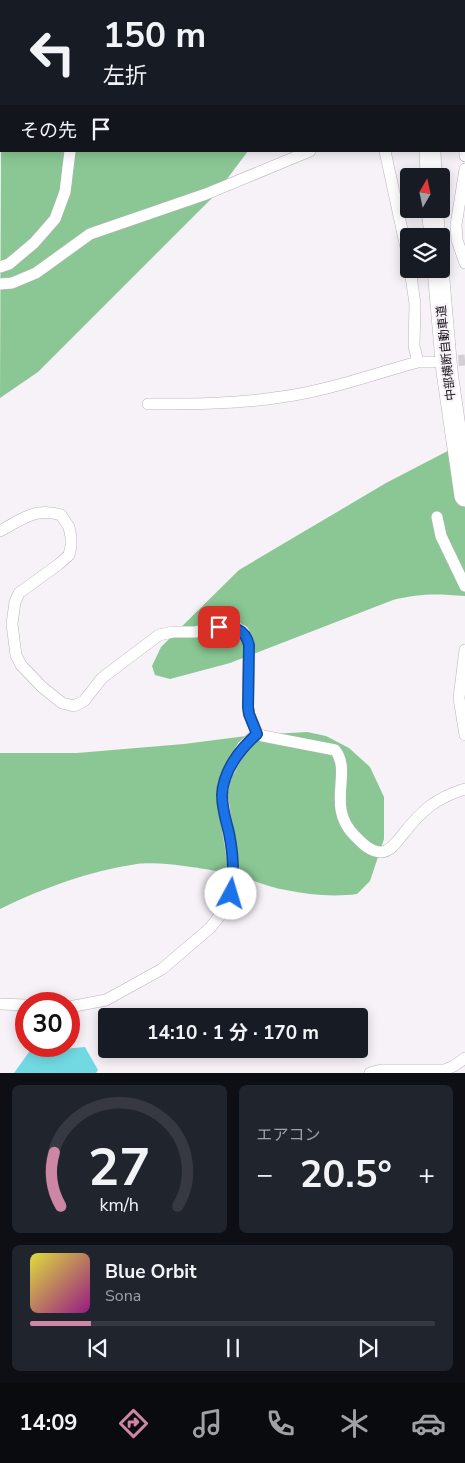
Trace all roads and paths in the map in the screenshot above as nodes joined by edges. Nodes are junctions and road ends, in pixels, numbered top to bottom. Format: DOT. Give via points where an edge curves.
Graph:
graph roads {
  1 [pos="70,152"];
  2 [pos="308,152"];
  3 [pos="385,152"];
  4 [pos="430,152"];
  5 [pos="431,168"];
  6 [pos="465,169"];
  7 [pos="402,228"];
  8 [pos="465,263"];
  9 [pos="0,267"];
  10 [pos="411,278"];
  11 [pos="439,278"];
  12 [pos="0,284"];
  13 [pos="418,362"];
  14 [pos="433,362"];
  15 [pos="148,404"];
  16 [pos="465,496"];
  17 [pos="437,518"];
  18 [pos="0,531"];
  19 [pos="465,586"];
  20 [pos="465,650"];
  21 [pos="257,734"];
  22 [pos="465,735"];
  23 [pos="465,789"];
  24 [pos="0,1004"];
  25 [pos="15,1005"];
  26 [pos="80,1005"];
  27 [pos="465,1058"];
  28 [pos="370,1073"];
  1 -- 9 [label="street" via="65,192 55,219 34,243 9,264"];
  2 -- 12 [label="street" via="206,194 90,234 36,273 12,283"];
  3 -- 7 [label="street"];
  4 -- 5 [label="highway"];
  6 -- 8 [label="street" via="456,225"];
  10 -- 13 [label="street" via="415,304 414,346"];
  11 -- 16 [label="highway, 中部横断自動車道" via="447,372"];
  13 -- 14 [label="street"];
  13 -- 15 [label="street" via="283,397 223,404"];
  17 -- 19 [label="street" via="441,536"];
  18 -- 21 [label="street" via="38,512 61,516 69,527 69,555 18,593 12,624 16,655 21,665 62,703 74,706 84,701 102,678 159,635 219,627 237,628 243,632 249,645 248,707"];
  20 -- 22 [label="street" via="459,698"];
  21 -- 23 [label="street" via="335,750 341,763 342,820 367,847 381,852 387,851 432,803"];
  21 -- 26 [label="street" via="243,746 233,763 222,795 234,878 225,909 210,928 162,969 106,1000"];
  24 -- 25 [label="street"];
  27 -- 28 [label="street" via="444,1070 381,1070"];
}
